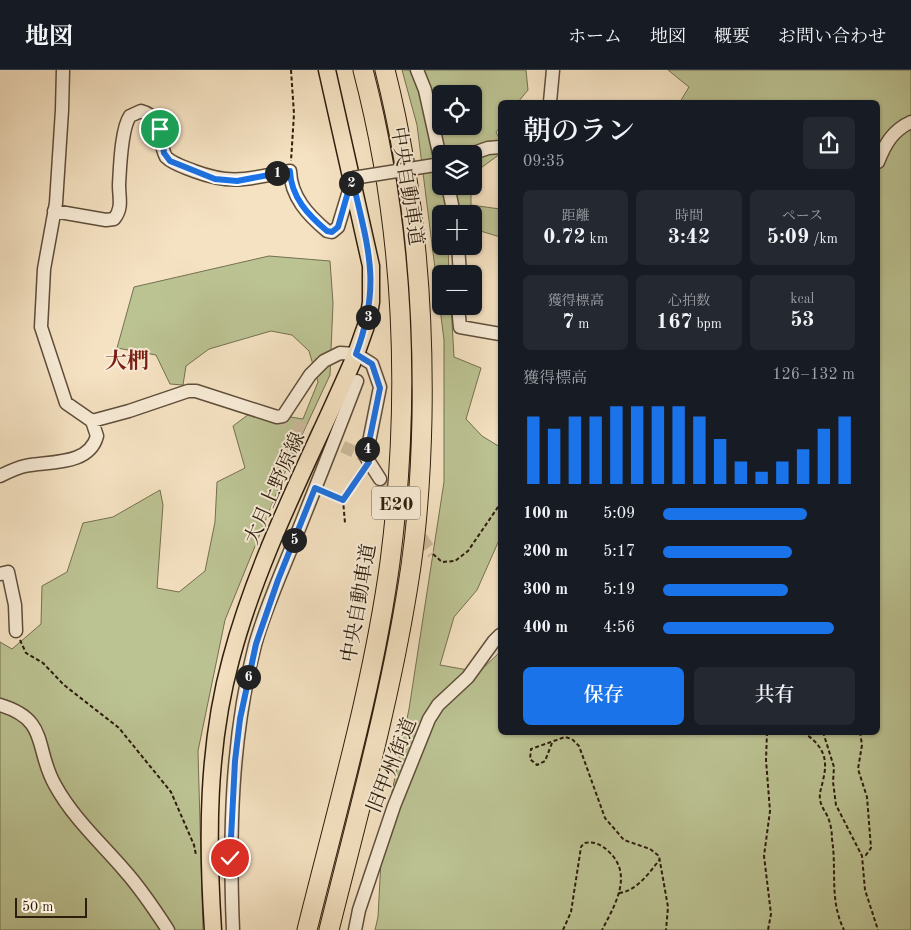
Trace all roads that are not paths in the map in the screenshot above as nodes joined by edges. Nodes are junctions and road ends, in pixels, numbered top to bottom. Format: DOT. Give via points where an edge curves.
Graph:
graph roads {
  1 [pos="63,70"];
  2 [pos="326,70"];
  3 [pos="363,70"];
  4 [pos="385,70"];
  5 [pos="417,70"];
  6 [pos="553,70"];
  7 [pos="550,100"];
  8 [pos="911,122"];
  9 [pos="437,145"];
  10 [pos="498,147"];
  11 [pos="482,150"];
  12 [pos="880,157"];
  13 [pos="432,165"];
  14 [pos="352,178"];
  15 [pos="54,211"];
  16 [pos="459,315"];
  17 [pos="498,334"];
  18 [pos="356,354"];
  19 [pos="357,381"];
  20 [pos="92,421"];
  21 [pos="0,476"];
  22 [pos="380,479"];
  23 [pos="0,574"];
  24 [pos="16,631"];
  25 [pos="498,637"];
  26 [pos="0,705"];
  27 [pos="168,930"];
  28 [pos="213,930"];
  29 [pos="233,930"];
  30 [pos="307,930"];
  31 [pos="329,930"];
  32 [pos="355,930"];
  1 -- 15 [label="street"];
  2 -- 14 [label="main road, 大月上野原線"];
  3 -- 30 [label="highway, 中央自動車道 / E20" via="380,147 396,259 402,382 400,448 390,563 380,621"];
  4 -- 31 [label="highway, 中央自動車道 / E20" via="412,199 418,261 422,322 421,457 412,565 401,626"];
  5 -- 9 [label="street" via="425,90"];
  6 -- 7 [label="street"];
  8 -- 12 [label="street" via="894,132"];
  10 -- 11 [label="street"];
  13 -- 14 [label="street, bridge"];
  14 -- 15 [label="street" via="338,227 332,232 327,231 302,207 292,188 290,171 237,181 215,179 191,170 166,157 158,124 149,114 136,112 125,125 119,186 121,202 114,219"];
  14 -- 18 [label="main road, 大月上野原線" via="370,253 372,286 368,320"];
  15 -- 20 [label="street" via="44,269 41,327 66,403"];
  16 -- 17 [label="street" via="460,327"];
  18 -- 20 [label="street" via="340,353 324,361 310,375 283,416 188,391"];
  18 -- 22 [label="street" via="372,364 380,388 366,457"];
  18 -- 28 [label="main road, 大月上野原線" via="267,554 230,660 211,781"];
  19 -- 29 [label="street" via="256,644 240,719 232,792"];
  20 -- 21 [label="street" via="95,442 86,453 71,459 23,466"];
  23 -- 24 [label="street" via="8,572 15,605"];
  25 -- 32 [label="street, 旧甲州街道" via="468,677 438,705 429,719 385,833 358,910"];
  26 -- 27 [label="street" via="15,711 35,726 47,769 56,786 81,823 127,873"];
}
